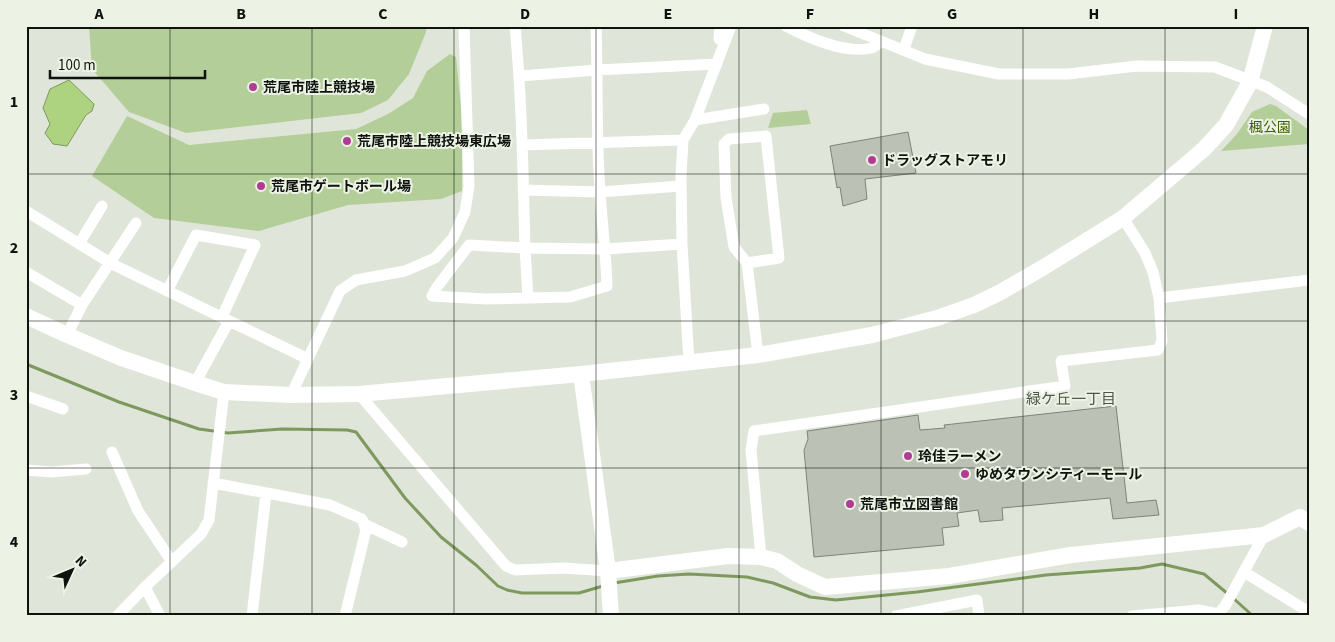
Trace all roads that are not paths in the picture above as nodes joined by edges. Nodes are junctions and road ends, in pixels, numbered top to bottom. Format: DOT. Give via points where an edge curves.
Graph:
graph roads {
  1 [pos="464,26"];
  2 [pos="515,26"];
  3 [pos="596,26"];
  4 [pos="720,26"];
  5 [pos="731,26"];
  6 [pos="786,26"];
  7 [pos="844,26"];
  8 [pos="912,26"];
  9 [pos="1265,26"];
  10 [pos="725,40"];
  11 [pos="881,41"];
  12 [pos="904,49"];
  13 [pos="717,64"];
  14 [pos="597,70"];
  15 [pos="520,76"];
  16 [pos="1250,82"];
  17 [pos="764,109"];
  18 [pos="1309,114"];
  19 [pos="695,120"];
  20 [pos="684,140"];
  21 [pos="598,144"];
  22 [pos="522,145"];
  23 [pos="681,186"];
  24 [pos="523,190"];
  25 [pos="600,192"];
  26 [pos="102,206"];
  27 [pos="26,211"];
  28 [pos="1123,218"];
  29 [pos="136,223"];
  30 [pos="79,244"];
  31 [pos="682,244"];
  32 [pos="525,248"];
  33 [pos="606,249"];
  34 [pos="110,263"];
  35 [pos="747,263"];
  36 [pos="26,272"];
  37 [pos="1309,280"];
  38 [pos="167,291"];
  39 [pos="528,297"];
  40 [pos="1159,298"];
  41 [pos="82,305"];
  42 [pos="26,316"];
  43 [pos="225,319"];
  44 [pos="68,336"];
  45 [pos="758,356"];
  46 [pos="308,358"];
  47 [pos="689,362"];
  48 [pos="581,374"];
  49 [pos="195,383"];
  50 [pos="224,392"];
  51 [pos="359,394"];
  52 [pos="291,395"];
  53 [pos="26,396"];
  54 [pos="63,409"];
  55 [pos="112,452"];
  56 [pos="86,469"];
  57 [pos="26,470"];
  58 [pos="213,483"];
  59 [pos="266,493"];
  60 [pos="1306,516"];
  61 [pos="364,524"];
  62 [pos="1264,536"];
  63 [pos="402,542"];
  64 [pos="761,557"];
  65 [pos="172,562"];
  66 [pos="1244,572"];
  67 [pos="608,573"];
  68 [pos="145,586"];
  69 [pos="1221,612"];
  70 [pos="1309,612"];
  71 [pos="611,615"];
  72 [pos="117,616"];
  73 [pos="160,616"];
  74 [pos="252,616"];
  75 [pos="345,616"];
  76 [pos="896,616"];
  77 [pos="979,616"];
  78 [pos="1132,616"];
  1 -- 46 [label="street" via="469,186 465,212 453,238 435,258 405,271 356,280 340,292"];
  2 -- 15 [label="street"];
  3 -- 14 [label="street"];
  4 -- 10 [label="street" via="719,39"];
  5 -- 10 [label="street"];
  6 -- 11 [label="street" via="805,36 856,49 873,48"];
  7 -- 11 [label="street"];
  8 -- 12 [label="street"];
  9 -- 16 [label="street"];
  10 -- 13 [label="street"];
  11 -- 12 [label="street"];
  12 -- 16 [label="street" via="926,59 999,74 1068,74 1137,66 1215,67"];
  13 -- 14 [label="street"];
  13 -- 19 [label="street"];
  14 -- 15 [label="street"];
  14 -- 21 [label="street"];
  15 -- 22 [label="street"];
  16 -- 18 [label="street" via="1267,87"];
  16 -- 28 [label="street" via="1226,125 1204,149"];
  17 -- 19 [label="street"];
  19 -- 20 [label="street"];
  20 -- 21 [label="street"];
  20 -- 23 [label="street"];
  21 -- 22 [label="street"];
  21 -- 25 [label="street"];
  22 -- 24 [label="street"];
  23 -- 25 [label="street"];
  23 -- 31 [label="street"];
  24 -- 25 [label="street"];
  24 -- 32 [label="street"];
  25 -- 33 [label="street"];
  26 -- 30 [label="street"];
  27 -- 30 [label="street"];
  28 -- 40 [label="street" via="1145,253"];
  28 -- 45 [label="street" via="999,294 974,305 872,335"];
  29 -- 34 [label="street"];
  30 -- 34 [label="street"];
  31 -- 33 [label="street"];
  31 -- 47 [label="street"];
  32 -- 33 [label="street"];
  32 -- 39 [label="street"];
  32 -- 39 [label="street" via="469,245 432,296"];
  33 -- 39 [label="street" via="607,286 570,297"];
  34 -- 38 [label="street"];
  34 -- 41 [label="street"];
  35 -- 35 [label="street" via="734,247 726,198 724,144 729,139 766,136 779,258"];
  35 -- 45 [label="street"];
  36 -- 41 [label="street"];
  37 -- 40 [label="street"];
  38 -- 43 [label="street"];
  38 -- 43 [label="street" via="196,235 255,245"];
  40 -- 64 [label="street" via="1162,341 1158,350 1061,361 1065,386 754,431 751,450"];
  41 -- 44 [label="street"];
  42 -- 44 [label="street"];
  43 -- 46 [label="street"];
  43 -- 49 [label="street"];
  44 -- 49 [label="street"];
  45 -- 47 [label="street"];
  46 -- 52 [label="street"];
  47 -- 48 [label="street"];
  48 -- 51 [label="street"];
  48 -- 67 [label="street"];
  49 -- 50 [label="street"];
  50 -- 52 [label="street"];
  50 -- 58 [label="street"];
  51 -- 52 [label="street"];
  51 -- 67 [label="street" via="506,566 515,570 564,568"];
  53 -- 54 [label="street"];
  55 -- 65 [label="street" via="138,511"];
  56 -- 57 [label="street"];
  58 -- 59 [label="street"];
  58 -- 65 [label="street" via="209,520 201,534"];
  59 -- 61 [label="street" via="330,505 362,519"];
  59 -- 74 [label="street"];
  60 -- 62 [label="street"];
  61 -- 63 [label="street"];
  61 -- 75 [label="street" via="366,530"];
  62 -- 64 [label="street" via="1071,555 949,576 825,587 777,561"];
  62 -- 66 [label="street"];
  64 -- 67 [label="street" via="728,556"];
  65 -- 68 [label="street"];
  66 -- 69 [label="street"];
  66 -- 70 [label="street"];
  67 -- 71 [label="street"];
  68 -- 72 [label="street"];
  68 -- 73 [label="street"];
  69 -- 78 [label="street" via="1200,610"];
  76 -- 77 [label="street" via="977,600"];
}
